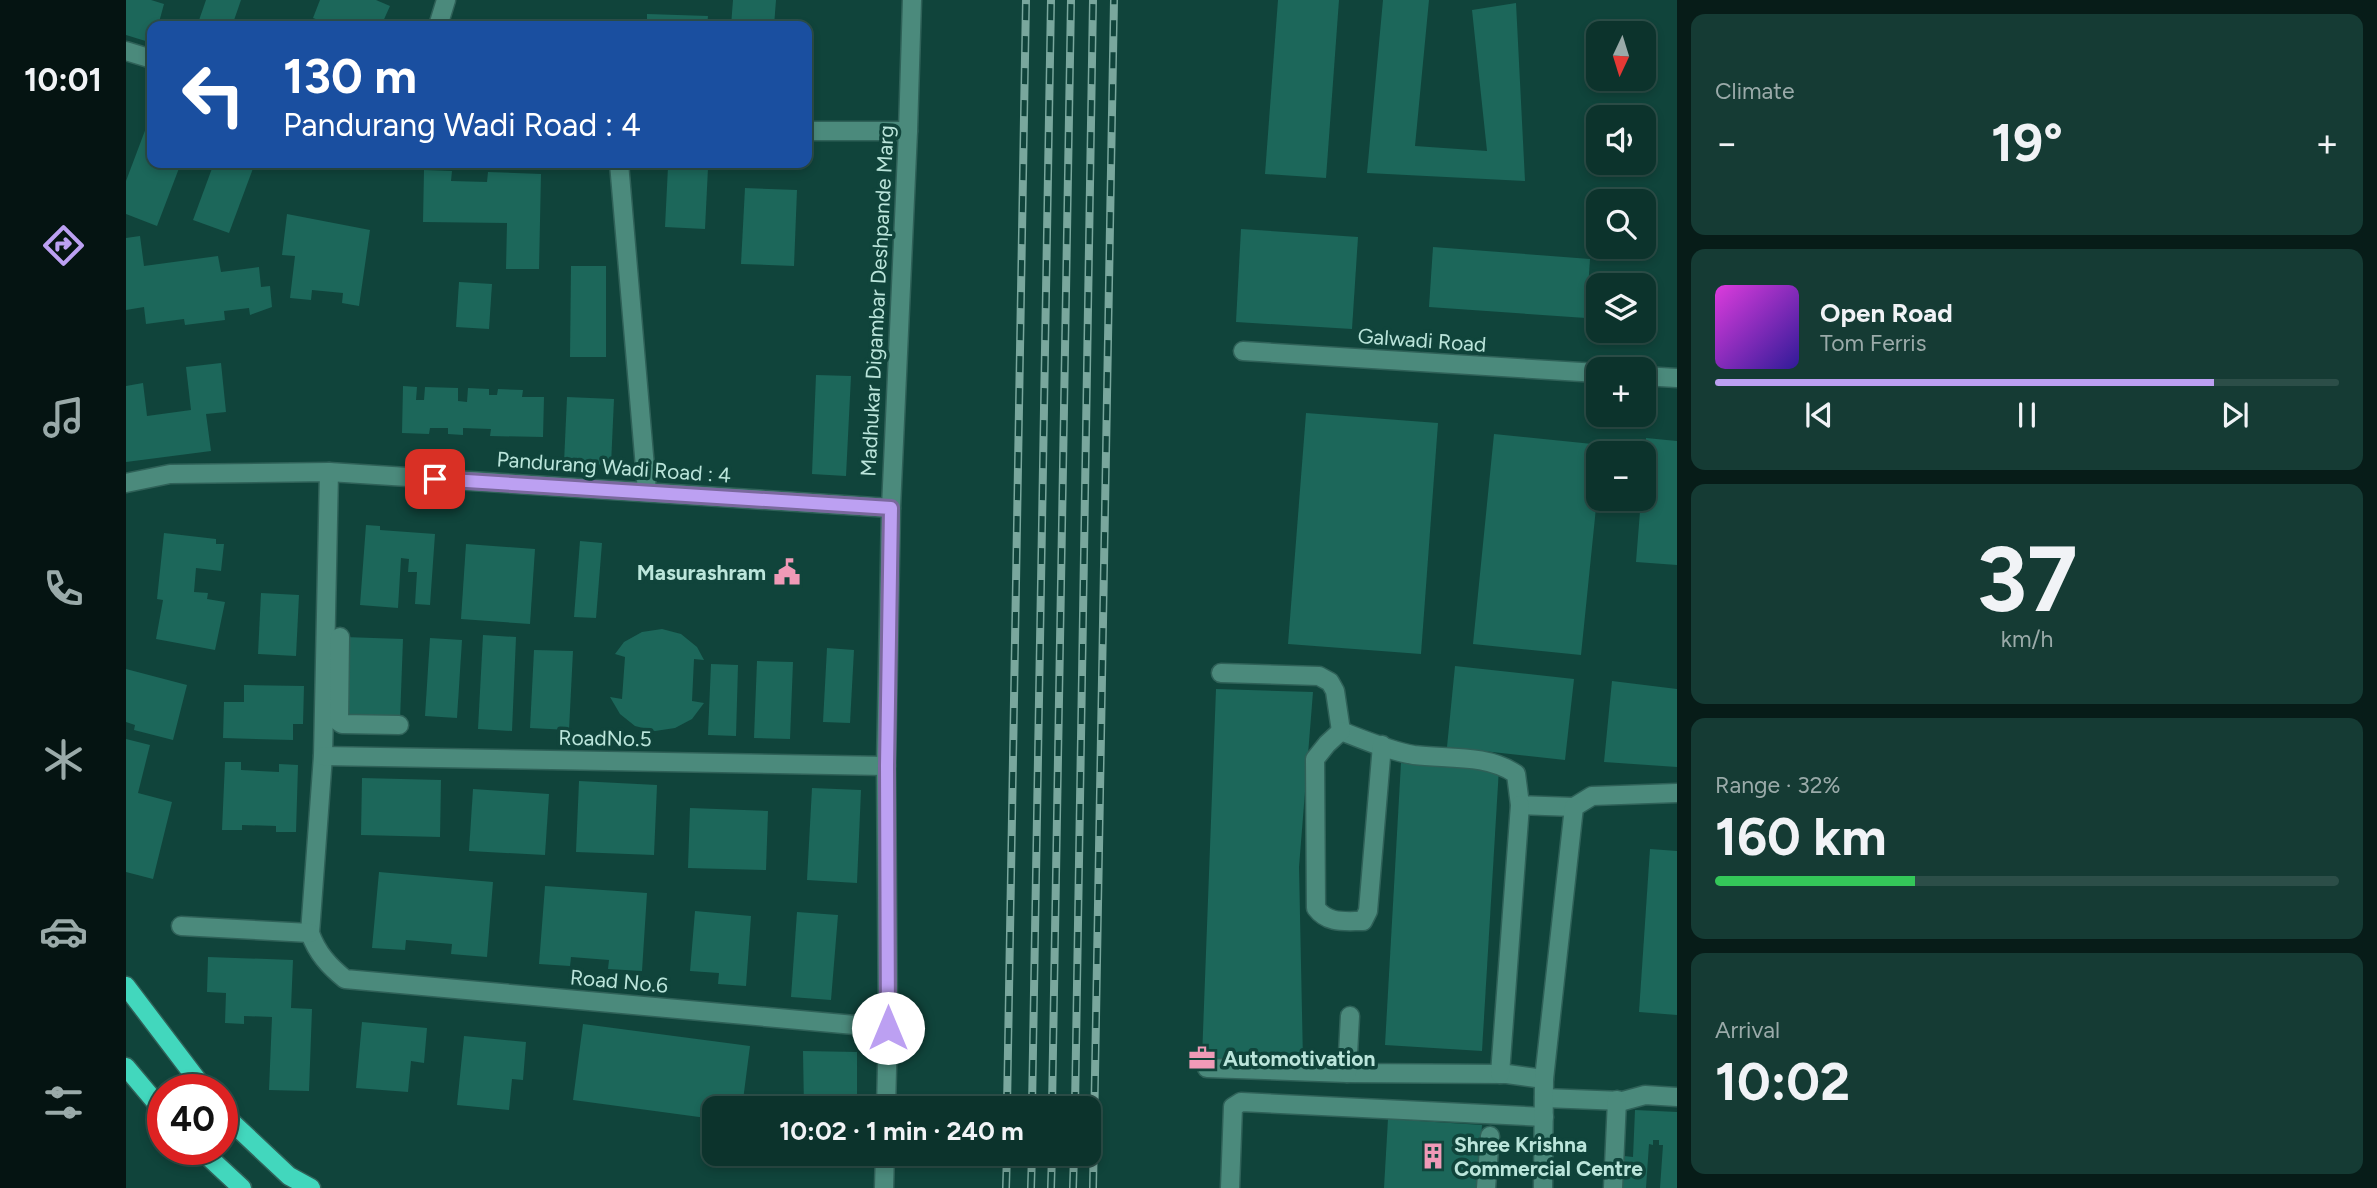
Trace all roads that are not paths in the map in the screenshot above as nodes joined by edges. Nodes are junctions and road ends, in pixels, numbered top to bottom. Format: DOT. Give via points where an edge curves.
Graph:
graph roads {
  1 [pos="446,0"];
  2 [pos="912,0"];
  3 [pos="440,21"];
  4 [pos="126,51"];
  5 [pos="147,57"];
  6 [pos="812,131"];
  7 [pos="908,131"];
  8 [pos="619,168"];
  9 [pos="1243,351"];
  10 [pos="1586,372"];
  11 [pos="1656,377"];
  12 [pos="1677,378"];
  13 [pos="329,472"];
  14 [pos="126,483"];
  15 [pos="647,491"];
  16 [pos="891,508"];
  17 [pos="340,637"];
  18 [pos="1221,673"];
  19 [pos="372,725"];
  20 [pos="399,725"];
  21 [pos="1341,731"];
  22 [pos="1382,745"];
  23 [pos="323,756"];
  24 [pos="371,757"];
  25 [pos="887,766"];
  26 [pos="1677,793"];
  27 [pos="1520,805"];
  28 [pos="1574,807"];
  29 [pos="181,926"];
  30 [pos="310,933"];
  31 [pos="126,986"];
  32 [pos="1350,1016"];
  33 [pos="888,1028"];
  34 [pos="126,1067"];
  35 [pos="1207,1068"];
  36 [pos="1347,1073"];
  37 [pos="193,1074"];
  38 [pos="1500,1074"];
  39 [pos="1544,1079"];
  40 [pos="147,1092"];
  41 [pos="886,1096"];
  42 [pos="1677,1097"];
  43 [pos="1617,1100"];
  44 [pos="1544,1107"];
  45 [pos="238,1127"];
  46 [pos="1490,1136"];
  47 [pos="217,1165"];
  48 [pos="885,1166"];
  49 [pos="242,1188"];
  50 [pos="311,1188"];
  51 [pos="884,1188"];
  52 [pos="1230,1188"];
  53 [pos="1486,1188"];
  54 [pos="1543,1188"];
  55 [pos="1613,1188"];
  1 -- 3 [label="street"];
  2 -- 7 [label="street, Madhukar Digambar Deshpande Marg"];
  4 -- 5 [label="street"];
  6 -- 7 [label="street"];
  7 -- 16 [label="street, Madhukar Digambar Deshpande Marg"];
  8 -- 15 [label="street"];
  9 -- 10 [label="street, Galwadi Road"];
  11 -- 12 [label="street"];
  13 -- 14 [label="street, Pandurang Wadi Road : 4" via="170,474"];
  13 -- 15 [label="street, Pandurang Wadi Road : 4"];
  13 -- 23 [label="street"];
  15 -- 16 [label="street, Pandurang Wadi Road : 4"];
  16 -- 25 [label="street, Madhukar Digambar Deshpande Marg"];
  17 -- 19 [label="street" via="338,720"];
  18 -- 21 [label="street" via="1319,676 1331,682"];
  19 -- 20 [label="street"];
  19 -- 24 [label="street"];
  21 -- 22 [label="street"];
  21 -- 22 [label="street" via="1315,759 1316,908 1330,920 1363,921 1368,911"];
  22 -- 27 [label="street" via="1412,755 1480,760 1507,768 1516,774"];
  23 -- 24 [label="street, RoadNo.5"];
  23 -- 30 [label="street"];
  24 -- 25 [label="street, RoadNo.5"];
  25 -- 33 [label="street, Madhukar Digambar Deshpande Marg"];
  26 -- 28 [label="street" via="1591,796"];
  27 -- 28 [label="street"];
  27 -- 38 [label="street"];
  28 -- 39 [label="street"];
  29 -- 30 [label="street"];
  30 -- 33 [label="street, Road No.6" via="315,948 345,979"];
  31 -- 37 [label="main road"];
  32 -- 36 [label="street"];
  33 -- 41 [label="street, Madhukar Digambar Deshpande Marg"];
  34 -- 40 [label="main road"];
  35 -- 36 [label="street"];
  36 -- 38 [label="street"];
  38 -- 39 [label="street"];
  39 -- 44 [label="street"];
  42 -- 43 [label="street" via="1645,1095"];
  43 -- 44 [label="street"];
  43 -- 55 [label="street"];
  44 -- 52 [label="street" via="1241,1102 1233,1107"];
  44 -- 54 [label="street"];
  45 -- 50 [label="main road" via="289,1176"];
  46 -- 53 [label="street"];
  47 -- 49 [label="main road"];
  48 -- 51 [label="street"];
}
